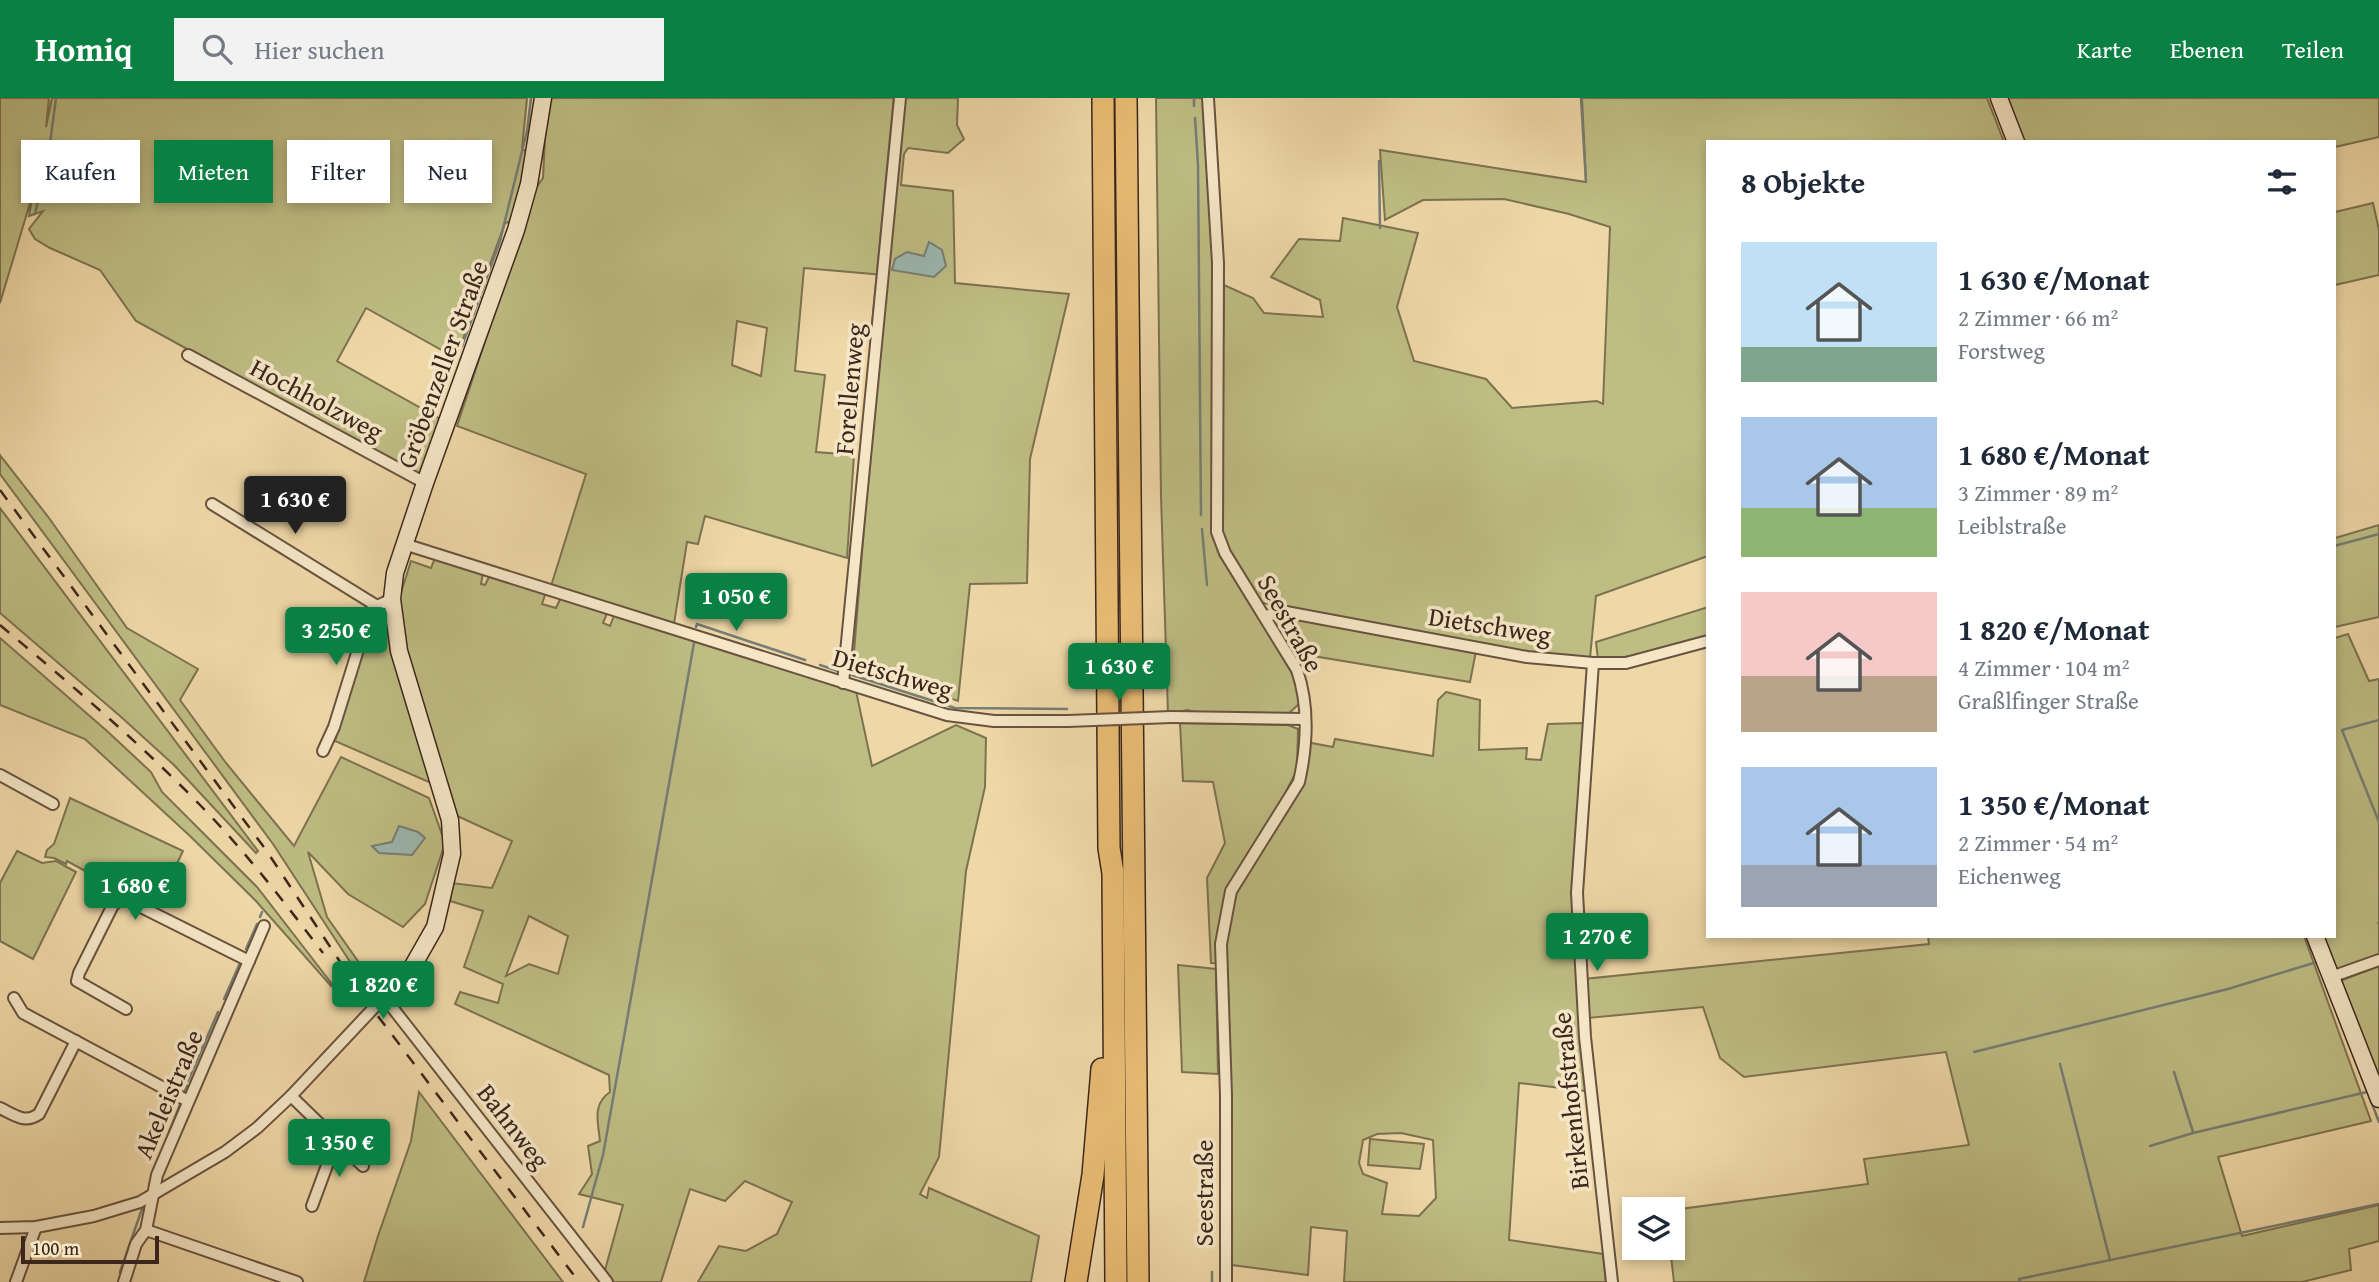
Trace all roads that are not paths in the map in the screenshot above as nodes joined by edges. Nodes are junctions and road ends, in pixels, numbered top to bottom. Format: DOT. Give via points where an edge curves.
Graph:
graph roads {
  1 [pos="543,98"];
  2 [pos="900,98"];
  3 [pos="1103,98"];
  4 [pos="1126,98"];
  5 [pos="1208,98"];
  6 [pos="1999,98"];
  7 [pos="2015,140"];
  8 [pos="187,355"];
  9 [pos="425,484"];
  10 [pos="212,504"];
  11 [pos="404,544"];
  12 [pos="392,598"];
  13 [pos="377,606"];
  14 [pos="1265,616"];
  15 [pos="1706,641"];
  16 [pos="1593,663"];
  17 [pos="843,683"];
  18 [pos="1304,719"];
  19 [pos="323,751"];
  20 [pos="0,775"];
  21 [pos="53,804"];
  22 [pos="1109,848"];
  23 [pos="264,926"];
  24 [pos="2316,938"];
  25 [pos="2379,960"];
  26 [pos="249,961"];
  27 [pos="2331,977"];
  28 [pos="384,997"];
  29 [pos="14,998"];
  30 [pos="126,1009"];
  31 [pos="76,1041"];
  32 [pos="291,1096"];
  33 [pos="2379,1099"];
  34 [pos="188,1101"];
  35 [pos="0,1108"];
  36 [pos="337,1141"];
  37 [pos="363,1166"];
  38 [pos="154,1194"];
  39 [pos="312,1206"];
  40 [pos="36,1227"];
  41 [pos="0,1228"];
  42 [pos="146,1230"];
  43 [pos="16,1282"];
  44 [pos="124,1282"];
  45 [pos="297,1282"];
  46 [pos="607,1282"];
  47 [pos="1076,1282"];
  48 [pos="1116,1282"];
  49 [pos="1138,1282"];
  50 [pos="1226,1282"];
  51 [pos="1612,1282"];
  1 -- 9 [label="street, Gröbenzeller Straße" via="529,184 516,230"];
  2 -- 17 [label="street, Forellenweg"];
  3 -- 22 [label="highway"];
  4 -- 49 [label="highway"];
  5 -- 14 [label="street, Seestraße" via="1218,263 1217,532"];
  6 -- 7 [label="street"];
  8 -- 9 [label="street, Hochholzweg"];
  9 -- 11 [label="street, Gröbenzeller Straße"];
  10 -- 13 [label="street"];
  11 -- 12 [label="street, Gröbenzeller Straße"];
  11 -- 17 [label="street, Dietschweg"];
  12 -- 13 [label="street"];
  12 -- 28 [label="street, Gröbenzeller Straße" via="399,650 450,820 452,854 435,927 410,971"];
  13 -- 19 [label="street" via="366,624"];
  14 -- 16 [label="street, Dietschweg" via="1286,612 1527,657"];
  14 -- 18 [label="street, Seestraße" via="1297,670 1304,690"];
  15 -- 16 [label="street, Dietschweg" via="1626,663"];
  16 -- 51 [label="street, Birkenhofstraße" via="1577,893 1586,1037"];
  17 -- 18 [label="street, Dietschweg, bridge" via="947,715 994,721"];
  18 -- 50 [label="street, Seestraße" via="1299,782 1231,891 1221,944"];
  20 -- 21 [label="street"];
  22 -- 47 [label="highway" via="1103,873 1098,1128"];
  22 -- 48 [label="highway" via="1113,873"];
  23 -- 26 [label="street, Akeleistraße"];
  24 -- 27 [label="street"];
  25 -- 27 [label="street"];
  26 -- 30 [label="street" via="123,898 113,905 78,981"];
  26 -- 34 [label="street, Akeleistraße"];
  27 -- 33 [label="street"];
  28 -- 32 [label="street"];
  28 -- 46 [label="street, Bahnweg"];
  29 -- 31 [label="street" via="23,1013"];
  31 -- 34 [label="street"];
  31 -- 35 [label="street" via="40,1114 25,1120"];
  32 -- 36 [label="street"];
  32 -- 38 [label="street" via="225,1152"];
  34 -- 38 [label="street, Akeleistraße" via="157,1175"];
  36 -- 37 [label="street"];
  36 -- 39 [label="street"];
  38 -- 40 [label="street" via="94,1216"];
  38 -- 42 [label="street, Akeleistraße"];
  40 -- 41 [label="street"];
  40 -- 43 [label="street"];
  42 -- 44 [label="street, Akeleistraße" via="136,1244"];
  42 -- 45 [label="street"];
}
